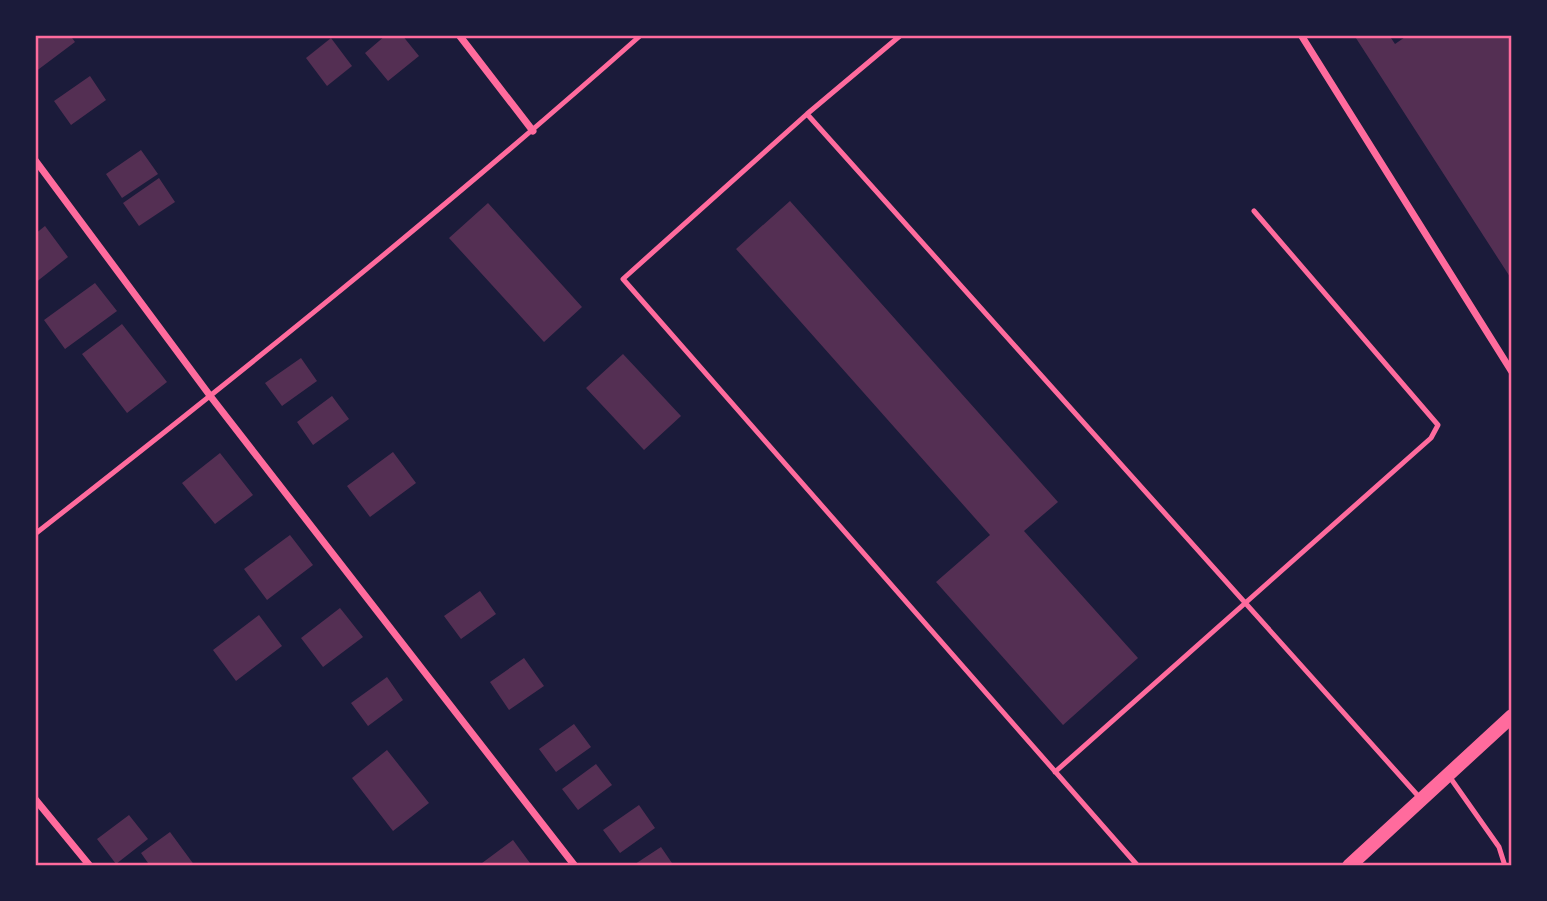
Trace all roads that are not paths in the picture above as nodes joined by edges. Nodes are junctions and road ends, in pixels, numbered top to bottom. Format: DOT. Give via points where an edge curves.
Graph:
graph roads {
  1 [pos="459,35"];
  2 [pos="641,35"];
  3 [pos="901,35"];
  4 [pos="1301,35"];
  5 [pos="807,114"];
  6 [pos="533,131"];
  7 [pos="35,160"];
  8 [pos="1254,211"];
  9 [pos="1512,372"];
  10 [pos="211,397"];
  11 [pos="35,534"];
  12 [pos="1245,603"];
  13 [pos="1512,716"];
  14 [pos="1055,772"];
  15 [pos="1449,776"];
  16 [pos="35,799"];
  17 [pos="1422,800"];
  18 [pos="90,866"];
  19 [pos="575,866"];
  20 [pos="1138,866"];
  21 [pos="1349,866"];
  22 [pos="1505,866"];
  1 -- 6 [label="street"];
  2 -- 6 [label="lane"];
  3 -- 5 [label="lane"];
  4 -- 9 [label="street"];
  5 -- 12 [label="lane"];
  5 -- 14 [label="lane" via="623,279"];
  6 -- 10 [label="lane"];
  7 -- 10 [label="street"];
  8 -- 12 [label="lane" via="1438,425 1431,438"];
  10 -- 11 [label="lane"];
  10 -- 19 [label="street"];
  12 -- 14 [label="lane"];
  12 -- 17 [label="lane"];
  13 -- 15 [label="main road"];
  14 -- 20 [label="lane"];
  15 -- 17 [label="main road"];
  15 -- 22 [label="lane" via="1499,847"];
  16 -- 18 [label="street"];
  17 -- 21 [label="main road"];
}
